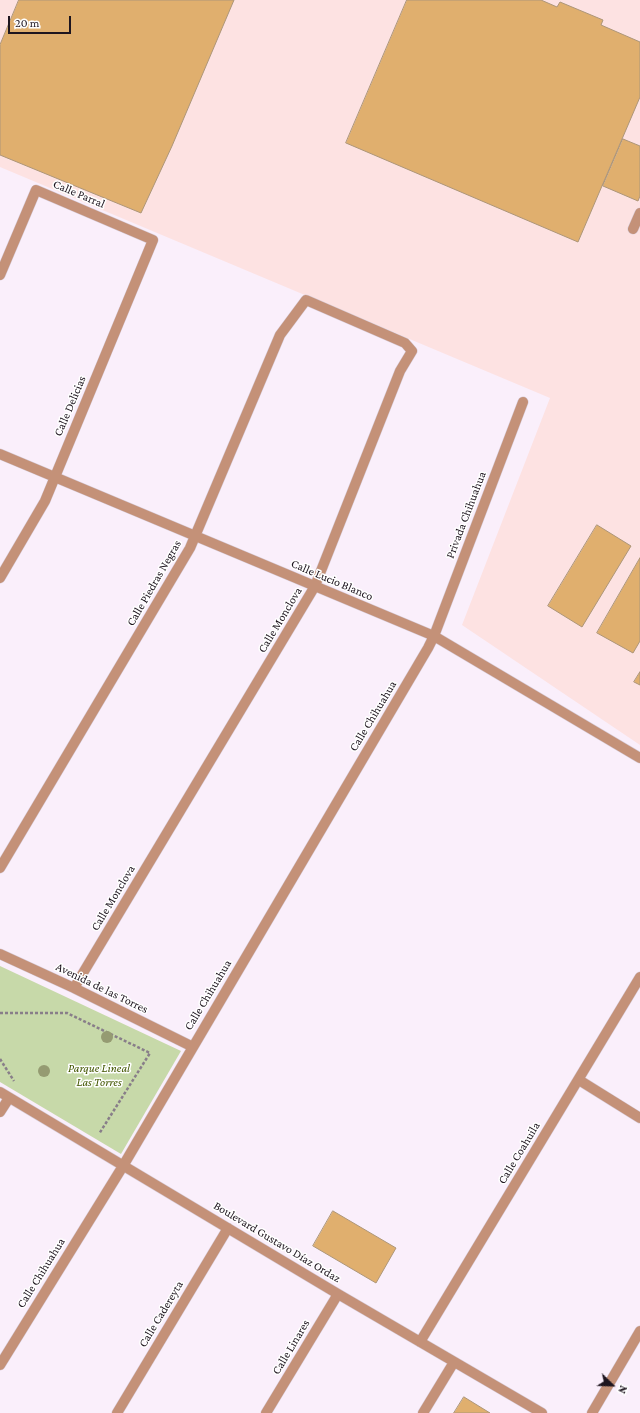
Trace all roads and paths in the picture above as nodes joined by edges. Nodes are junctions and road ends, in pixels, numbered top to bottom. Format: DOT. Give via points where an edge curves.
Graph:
graph roads {
  1 [pos="640,213"];
  2 [pos="633,229"];
  3 [pos="153,240"];
  4 [pos="0,275"];
  5 [pos="306,300"];
  6 [pos="523,402"];
  7 [pos="0,454"];
  8 [pos="55,477"];
  9 [pos="195,536"];
  10 [pos="0,578"];
  11 [pos="315,586"];
  12 [pos="434,636"];
  13 [pos="640,758"];
  14 [pos="0,868"];
  15 [pos="0,954"];
  16 [pos="640,977"];
  17 [pos="74,988"];
  18 [pos="0,1013"];
  19 [pos="193,1046"];
  20 [pos="0,1059"];
  21 [pos="578,1080"];
  22 [pos="14,1082"];
  23 [pos="4,1095"];
  24 [pos="0,1112"];
  25 [pos="640,1118"];
  26 [pos="95,1138"];
  27 [pos="123,1166"];
  28 [pos="228,1228"];
  29 [pos="338,1294"];
  30 [pos="640,1330"];
  31 [pos="420,1342"];
  32 [pos="454,1362"];
  33 [pos="0,1365"];
  34 [pos="116,1413"];
  35 [pos="266,1413"];
  36 [pos="423,1413"];
  37 [pos="542,1413"];
  38 [pos="592,1413"];
  1 -- 2 [label="street"];
  3 -- 4 [label="street, Calle Parral" via="36,190"];
  3 -- 8 [label="street, Calle Delicias"];
  5 -- 9 [label="street, Calle Piedras Negras" via="280,335"];
  5 -- 11 [label="street, Calle Monclova" via="405,343 412,351 400,371"];
  6 -- 12 [label="street, Privada Chihuahua"];
  7 -- 8 [label="street, Calle Lucio Blanco"];
  8 -- 9 [label="street, Calle Lucio Blanco"];
  8 -- 10 [label="street, Calle Delicias" via="45,501"];
  9 -- 11 [label="street, Calle Lucio Blanco"];
  9 -- 14 [label="street, Calle Piedras Negras"];
  11 -- 12 [label="street, Calle Lucio Blanco"];
  11 -- 17 [label="street, Calle Monclova"];
  12 -- 13 [label="street, Calle Lucio Blanco"];
  12 -- 19 [label="street, Calle Chihuahua"];
  15 -- 17 [label="street, Avenida de las Torres"];
  16 -- 21 [label="street, Calle Coahuila"];
  17 -- 19 [label="street, Avenida de las Torres"];
  18 -- 26 [label="path" via="67,1013 150,1053"];
  19 -- 27 [label="street, Calle Chihuahua"];
  20 -- 22 [label="path"];
  21 -- 25 [label="street"];
  21 -- 31 [label="street, Calle Coahuila"];
  23 -- 24 [label="street"];
  23 -- 27 [label="street, Boulevard Gustavo Díaz Ordaz"];
  27 -- 28 [label="street, Boulevard Gustavo Díaz Ordaz"];
  27 -- 33 [label="street, Calle Chihuahua"];
  28 -- 29 [label="street, Boulevard Gustavo Díaz Ordaz"];
  28 -- 34 [label="street, Calle Cadereyta"];
  29 -- 31 [label="street, Boulevard Gustavo Díaz Ordaz"];
  29 -- 35 [label="street, Calle Linares"];
  30 -- 38 [label="street"];
  31 -- 32 [label="street, Boulevard Gustavo Díaz Ordaz"];
  32 -- 36 [label="street"];
  32 -- 37 [label="street, Boulevard Gustavo Díaz Ordaz"];
}
